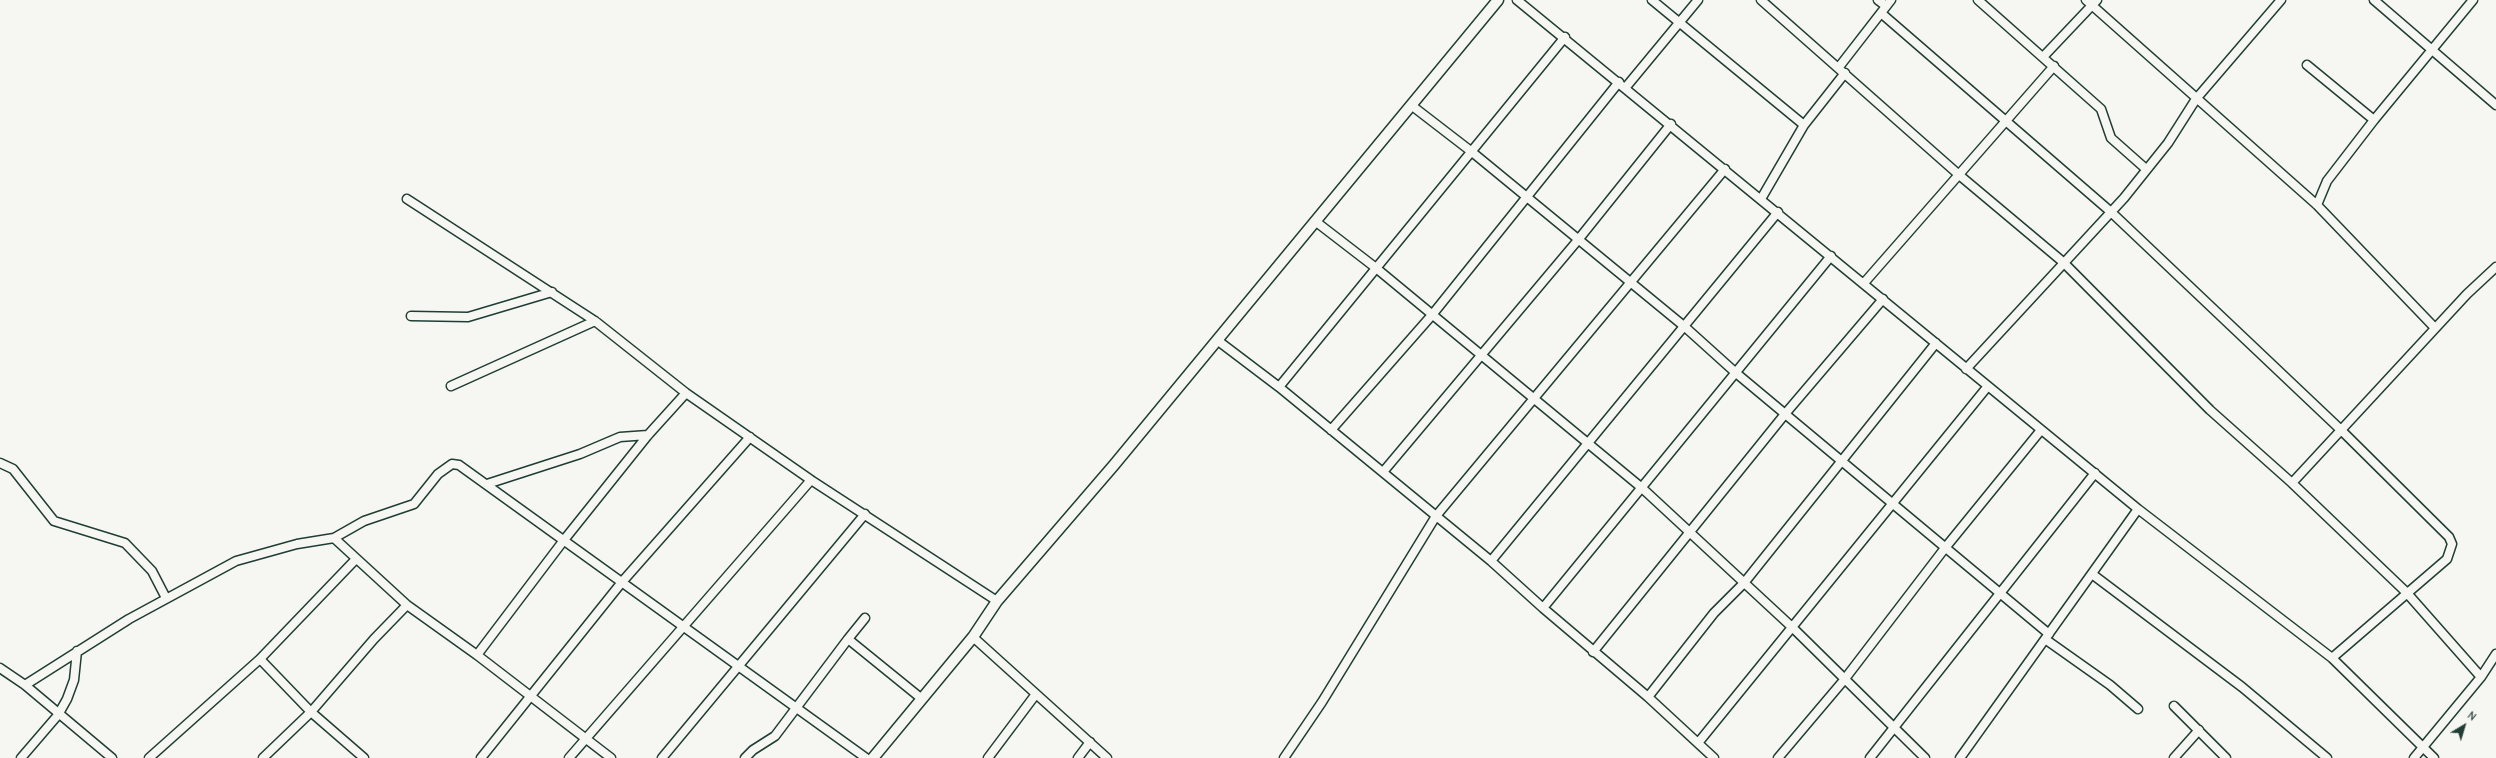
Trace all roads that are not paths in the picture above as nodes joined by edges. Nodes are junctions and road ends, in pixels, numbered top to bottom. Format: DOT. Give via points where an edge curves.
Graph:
graph roads {
  1 [pos="1498,0"];
  2 [pos="1517,0"];
  3 [pos="1652,0"];
  4 [pos="1698,0"];
  5 [pos="1761,0"];
  6 [pos="1878,0"];
  7 [pos="1978,0"];
  8 [pos="2281,0"];
  9 [pos="2374,0"];
  10 [pos="2473,0"];
  11 [pos="2092,2"];
  12 [pos="1886,6"];
  13 [pos="1680,23"];
  14 [pos="1565,37"];
  15 [pos="2433,50"];
  16 [pos="2043,57"];
  17 [pos="2307,65"];
  18 [pos="2054,66"];
  19 [pos="1839,67"];
  20 [pos="1845,73"];
  21 [pos="1619,82"];
  22 [pos="1626,87"];
  23 [pos="2196,99"];
  24 [pos="1411,105"];
  25 [pos="2496,105"];
  26 [pos="2374,120"];
  27 [pos="2006,122"];
  28 [pos="1671,124"];
  29 [pos="1804,125"];
  30 [pos="1472,152"];
  31 [pos="1725,169"];
  32 [pos="2146,169"];
  33 [pos="1958,174"];
  34 [pos="1525,198"];
  35 [pos="407,199"];
  36 [pos="1761,199"];
  37 [pos="2317,205"];
  38 [pos="1778,212"];
  39 [pos="2111,212"];
  40 [pos="1315,220"];
  41 [pos="1578,240"];
  42 [pos="1831,256"];
  43 [pos="2063,262"];
  44 [pos="2496,267"];
  45 [pos="1376,268"];
  46 [pos="1629,282"];
  47 [pos="1864,282"];
  48 [pos="552,292"];
  49 [pos="1883,299"];
  50 [pos="1432,314"];
  51 [pos="411,316"];
  52 [pos="595,321"];
  53 [pos="1685,326"];
  54 [pos="2435,328"];
  55 [pos="1217,340"];
  56 [pos="1936,343"];
  57 [pos="1482,355"];
  58 [pos="1966,369"];
  59 [pos="1736,373"];
  60 [pos="451,386"];
  61 [pos="1988,386"];
  62 [pos="1279,387"];
  63 [pos="686,392"];
  64 [pos="1534,399"];
  65 [pos="1785,414"];
  66 [pos="1332,430"];
  67 [pos="2042,430"];
  68 [pos="2341,430"];
  69 [pos="648,435"];
  70 [pos="750,437"];
  71 [pos="1587,443"];
  72 [pos="1841,461"];
  73 [pos="0,464"];
  74 [pos="1383,472"];
  75 [pos="2094,473"];
  76 [pos="811,480"];
  77 [pos="2292,483"];
  78 [pos="486,484"];
  79 [pos="1642,488"];
  80 [pos="1893,504"];
  81 [pos="2138,509"];
  82 [pos="865,514"];
  83 [pos="1436,516"];
  84 [pos="1690,532"];
  85 [pos="334,538"];
  86 [pos="564,540"];
  87 [pos="1946,548"];
  88 [pos="356,559"];
  89 [pos="1491,560"];
  90 [pos="2092,574"];
  91 [pos="622,582"];
  92 [pos="1744,583"];
  93 [pos="1999,592"];
  94 [pos="2406,592"];
  95 [pos="166,598"];
  96 [pos="997,601"];
  97 [pos="407,605"];
  98 [pos="1543,608"];
  99 [pos="865,618"];
  100 [pos="682,625"];
  101 [pos="1793,628"];
  102 [pos="972,637"];
  103 [pos="2047,637"];
  104 [pos="848,640"];
  105 [pos="77,651"];
  106 [pos="1593,652"];
  107 [pos="2496,654"];
  108 [pos="477,655"];
  109 [pos="2332,658"];
  110 [pos="260,659"];
  111 [pos="737,666"];
  112 [pos="0,668"];
  113 [pos="2481,677"];
  114 [pos="1844,680"];
  115 [pos="25,685"];
  116 [pos="1036,694"];
  117 [pos="531,696"];
  118 [pos="1648,697"];
  119 [pos="922,698"];
  120 [pos="2174,706"];
  121 [pos="796,707"];
  122 [pos="2138,709"];
  123 [pos="310,712"];
  124 [pos="58,715"];
  125 [pos="1893,729"];
  126 [pos="2199,730"];
  127 [pos="586,738"];
  128 [pos="1090,742"];
  129 [pos="1698,743"];
  130 [pos="2423,748"];
  131 [pos="21,758"];
  132 [pos="112,758"];
  133 [pos="149,758"];
  134 [pos="263,758"];
  135 [pos="364,758"];
  136 [pos="481,758"];
  137 [pos="570,758"];
  138 [pos="612,758"];
  139 [pos="662,758"];
  140 [pos="745,758"];
  141 [pos="866,758"];
  142 [pos="873,758"];
  143 [pos="988,758"];
  144 [pos="1078,758"];
  145 [pos="1107,758"];
  146 [pos="1284,758"];
  147 [pos="1714,758"];
  148 [pos="1778,758"];
  149 [pos="1870,758"];
  150 [pos="1925,758"];
  151 [pos="1960,758"];
  152 [pos="2174,758"];
  153 [pos="2226,758"];
  154 [pos="2327,758"];
  155 [pos="2414,758"];
  156 [pos="2434,758"];
  1 -- 24 [label="street"];
  2 -- 14 [label="street"];
  3 -- 13 [label="street"];
  4 -- 13 [label="street"];
  5 -- 19 [label="street"];
  6 -- 12 [label="street"];
  7 -- 16 [label="street"];
  8 -- 23 [label="street"];
  9 -- 15 [label="street"];
  10 -- 15 [label="street"];
  11 -- 16 [label="street"];
  11 -- 23 [label="street"];
  12 -- 19 [label="street"];
  12 -- 27 [label="street"];
  13 -- 22 [label="street"];
  13 -- 29 [label="street"];
  14 -- 21 [label="street"];
  14 -- 30 [label="street"];
  15 -- 25 [label="street"];
  15 -- 26 [label="street"];
  16 -- 18 [label="street"];
  17 -- 26 [label="street"];
  18 -- 27 [label="street"];
  18 -- 32 [label="street" via="2101,109 2111,138"];
  19 -- 20 [label="street"];
  20 -- 29 [label="street"];
  20 -- 33 [label="street"];
  21 -- 22 [label="street"];
  21 -- 34 [label="street"];
  22 -- 28 [label="street"];
  23 -- 32 [label="street" via="2168,142"];
  23 -- 37 [label="street"];
  24 -- 30 [label="street"];
  24 -- 40 [label="street"];
  26 -- 37 [label="street" via="2327,181"];
  27 -- 33 [label="street"];
  27 -- 39 [label="street"];
  28 -- 31 [label="street"];
  28 -- 41 [label="street"];
  29 -- 36 [label="street"];
  30 -- 34 [label="street"];
  30 -- 45 [label="street"];
  31 -- 36 [label="street"];
  31 -- 46 [label="street"];
  32 -- 39 [label="street"];
  33 -- 43 [label="street"];
  33 -- 47 [label="street"];
  34 -- 41 [label="street"];
  34 -- 50 [label="street"];
  35 -- 48 [label="street"];
  36 -- 38 [label="street"];
  37 -- 54 [label="street"];
  38 -- 42 [label="street"];
  38 -- 53 [label="street"];
  39 -- 43 [label="street"];
  39 -- 68 [label="street"];
  40 -- 45 [label="street"];
  40 -- 55 [label="street"];
  41 -- 46 [label="street"];
  41 -- 57 [label="street"];
  42 -- 47 [label="street"];
  42 -- 59 [label="street"];
  43 -- 58 [label="street"];
  43 -- 77 [label="street" via="2210,410"];
  44 -- 54 [label="street"];
  45 -- 50 [label="street"];
  45 -- 62 [label="street"];
  46 -- 53 [label="street"];
  46 -- 64 [label="street"];
  47 -- 49 [label="street"];
  48 -- 51 [label="street" via="468,317"];
  48 -- 52 [label="street"];
  49 -- 56 [label="street"];
  49 -- 65 [label="street"];
  50 -- 57 [label="street"];
  50 -- 66 [label="street"];
  52 -- 60 [label="street"];
  52 -- 63 [label="street"];
  53 -- 59 [label="street"];
  53 -- 71 [label="street"];
  54 -- 68 [label="street"];
  55 -- 62 [label="street"];
  55 -- 96 [label="street"];
  56 -- 58 [label="street"];
  56 -- 72 [label="street"];
  57 -- 64 [label="street"];
  57 -- 74 [label="street"];
  58 -- 61 [label="street"];
  59 -- 65 [label="street"];
  59 -- 79 [label="street"];
  61 -- 67 [label="street"];
  61 -- 80 [label="street"];
  62 -- 66 [label="street"];
  63 -- 69 [label="street"];
  63 -- 70 [label="street"];
  64 -- 71 [label="street"];
  64 -- 83 [label="street"];
  65 -- 72 [label="street"];
  65 -- 84 [label="street"];
  66 -- 74 [label="street"];
  67 -- 75 [label="street"];
  67 -- 87 [label="street"];
  68 -- 77 [label="street"];
  68 -- 94 [label="street" via="2449,537 2452,544 2447,559"];
  69 -- 78 [label="street" via="620,437 580,454"];
  69 -- 86 [label="street"];
  70 -- 76 [label="street"];
  70 -- 91 [label="street"];
  71 -- 79 [label="street"];
  71 -- 89 [label="street"];
  72 -- 80 [label="street"];
  72 -- 92 [label="street"];
  73 -- 95 [label="street" via="13,469 54,521 126,543 152,571"];
  74 -- 83 [label="street"];
  75 -- 81 [label="street"];
  75 -- 93 [label="street"];
  76 -- 82 [label="street"];
  76 -- 100 [label="street"];
  77 -- 94 [label="street"];
  78 -- 85 [label="street" via="459,465 452,464 438,474 414,504 364,521"];
  78 -- 86 [label="street"];
  79 -- 84 [label="street"];
  79 -- 98 [label="street"];
  80 -- 87 [label="street"];
  80 -- 101 [label="street"];
  81 -- 90 [label="street"];
  81 -- 109 [label="street"];
  82 -- 96 [label="street"];
  82 -- 111 [label="street"];
  83 -- 89 [label="street"];
  83 -- 146 [label="street" via="1322,702"];
  84 -- 92 [label="street"];
  84 -- 106 [label="street"];
  85 -- 88 [label="street"];
  85 -- 95 [label="street" via="297,544 236,561"];
  86 -- 91 [label="street"];
  86 -- 108 [label="street"];
  87 -- 93 [label="street"];
  87 -- 114 [label="street"];
  88 -- 97 [label="street"];
  88 -- 110 [label="street"];
  89 -- 98 [label="street"];
  90 -- 103 [label="street"];
  90 -- 154 [label="street" via="2242,687"];
  91 -- 100 [label="street"];
  91 -- 117 [label="street"];
  92 -- 101 [label="street"];
  92 -- 118 [label="street" via="1714,613"];
  93 -- 103 [label="street"];
  93 -- 125 [label="street"];
  94 -- 109 [label="street"];
  94 -- 113 [label="street"];
  95 -- 105 [label="street"];
  96 -- 102 [label="street"];
  97 -- 108 [label="street"];
  97 -- 123 [label="street"];
  98 -- 106 [label="street"];
  99 -- 104 [label="street"];
  100 -- 111 [label="street"];
  100 -- 127 [label="street"];
  101 -- 114 [label="street"];
  101 -- 129 [label="street"];
  102 -- 116 [label="street"];
  102 -- 119 [label="street"];
  103 -- 122 [label="street"];
  103 -- 151 [label="street"];
  104 -- 119 [label="street"];
  104 -- 121 [label="street"];
  105 -- 115 [label="street"];
  105 -- 124 [label="street" via="74,680"];
  106 -- 118 [label="street"];
  107 -- 113 [label="street"];
  108 -- 117 [label="street"];
  109 -- 130 [label="street"];
  110 -- 123 [label="street"];
  110 -- 133 [label="street"];
  111 -- 121 [label="street"];
  111 -- 139 [label="street"];
  112 -- 115 [label="street"];
  113 -- 130 [label="street"];
  114 -- 125 [label="street"];
  114 -- 148 [label="street"];
  115 -- 124 [label="street"];
  116 -- 128 [label="street"];
  116 -- 143 [label="street"];
  117 -- 127 [label="street"];
  117 -- 136 [label="street"];
  118 -- 129 [label="street"];
  119 -- 142 [label="street"];
  120 -- 126 [label="street"];
  121 -- 140 [label="street" via="775,736"];
  121 -- 141 [label="street"];
  123 -- 134 [label="street"];
  123 -- 135 [label="street"];
  124 -- 131 [label="street"];
  124 -- 132 [label="street"];
  125 -- 149 [label="street"];
  125 -- 150 [label="street"];
  126 -- 152 [label="street"];
  126 -- 153 [label="street"];
  127 -- 137 [label="street"];
  127 -- 138 [label="street"];
  128 -- 144 [label="street"];
  128 -- 145 [label="street"];
  129 -- 147 [label="street"];
  130 -- 155 [label="street"];
  130 -- 156 [label="street"];
}
